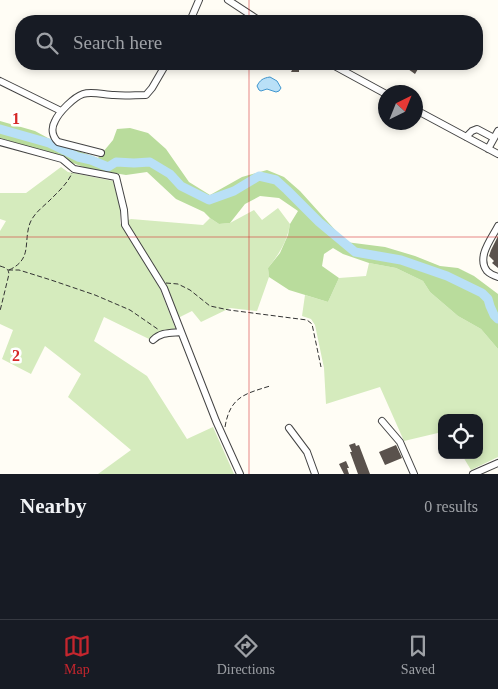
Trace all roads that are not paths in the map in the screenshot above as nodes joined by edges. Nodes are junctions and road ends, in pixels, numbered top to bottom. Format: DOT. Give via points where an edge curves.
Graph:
graph roads {
  1 [pos="199,0"];
  2 [pos="228,0"];
  3 [pos="193,15"];
  4 [pos="251,15"];
  5 [pos="162,70"];
  6 [pos="342,70"];
  7 [pos="0,81"];
  8 [pos="378,90"];
  9 [pos="61,111"];
  10 [pos="423,114"];
  11 [pos="498,131"];
  12 [pos="466,137"];
  13 [pos="494,138"];
  14 [pos="0,142"];
  15 [pos="488,149"];
  16 [pos="101,153"];
  17 [pos="498,154"];
  18 [pos="498,226"];
  19 [pos="498,277"];
  20 [pos="181,332"];
  21 [pos="153,340"];
  22 [pos="382,421"];
  23 [pos="289,428"];
  24 [pos="498,463"];
  25 [pos="240,474"];
  26 [pos="315,474"];
  27 [pos="414,474"];
  28 [pos="473,474"];
  1 -- 3 [label="street"];
  2 -- 4 [label="street"];
  5 -- 9 [label="street" via="146,94 85,93"];
  6 -- 8 [label="street"];
  7 -- 9 [label="street"];
  9 -- 16 [label="street" via="55,121 54,138 58,142"];
  10 -- 12 [label="street"];
  11 -- 13 [label="street"];
  12 -- 13 [label="street" via="477,129"];
  12 -- 15 [label="street"];
  13 -- 15 [label="street"];
  14 -- 20 [label="street" via="62,160 74,170 116,177 125,225 161,282"];
  15 -- 17 [label="street"];
  18 -- 19 [label="street" via="483,258 487,271"];
  20 -- 21 [label="street" via="164,333"];
  20 -- 25 [label="street"];
  22 -- 27 [label="street" via="400,442"];
  23 -- 26 [label="street" via="307,452"];
  24 -- 28 [label="street"];
}
